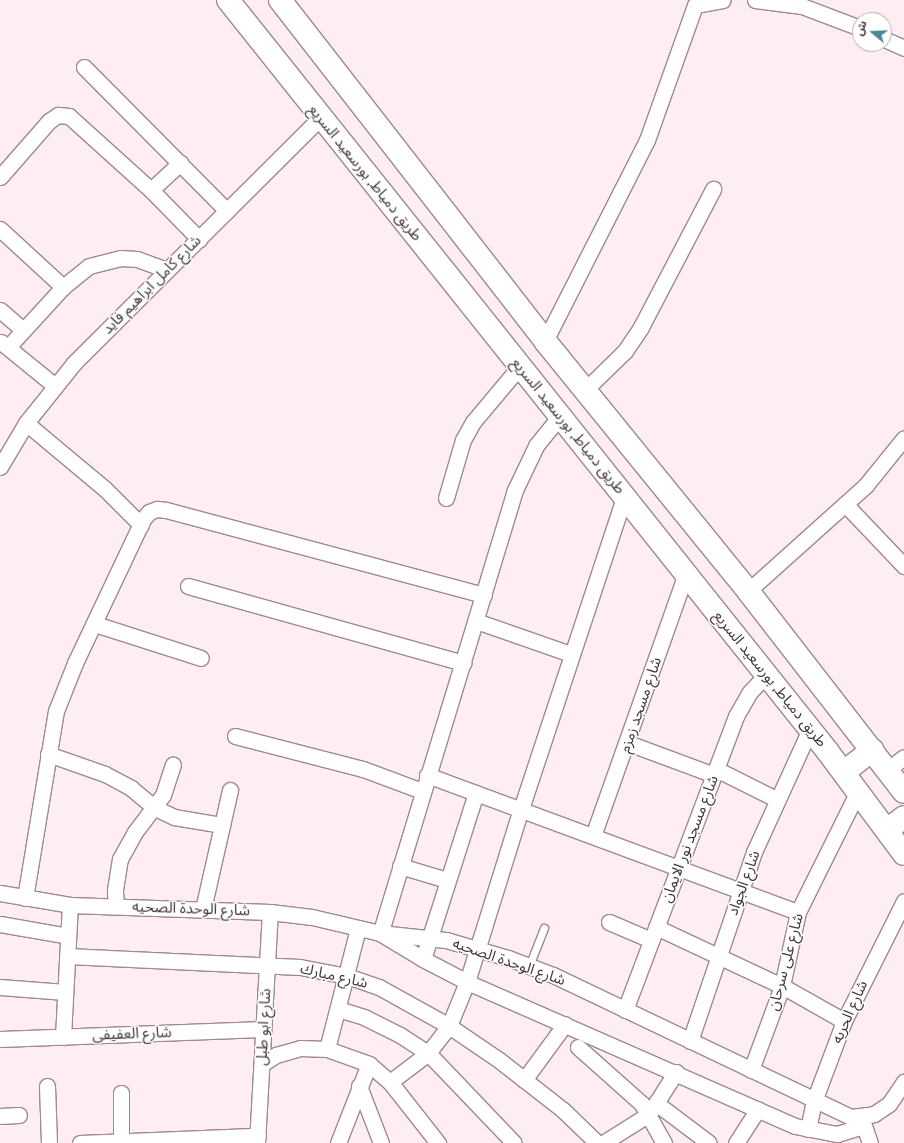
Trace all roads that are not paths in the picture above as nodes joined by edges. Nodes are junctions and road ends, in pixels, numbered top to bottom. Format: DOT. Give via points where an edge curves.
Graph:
graph roads {
  1 [pos="228,0"];
  2 [pos="280,0"];
  3 [pos="723,0"];
  4 [pos="755,0"];
  5 [pos="696,3"];
  6 [pos="852,25"];
  7 [pos="892,43"];
  8 [pos="904,48"];
  9 [pos="84,67"];
  10 [pos="321,117"];
  11 [pos="180,163"];
  12 [pos="2,172"];
  13 [pos="712,189"];
  14 [pos="151,190"];
  15 [pos="227,211"];
  16 [pos="0,229"];
  17 [pos="199,239"];
  18 [pos="168,270"];
  19 [pos="63,287"];
  20 [pos="0,310"];
  21 [pos="23,330"];
  22 [pos="545,341"];
  23 [pos="4,344"];
  24 [pos="520,366"];
  25 [pos="54,385"];
  26 [pos="585,390"];
  27 [pos="560,416"];
  28 [pos="26,423"];
  29 [pos="904,438"];
  30 [pos="6,443"];
  31 [pos="0,467"];
  32 [pos="624,497"];
  33 [pos="446,498"];
  34 [pos="845,504"];
  35 [pos="140,525"];
  36 [pos="904,566"];
  37 [pos="686,574"];
  38 [pos="188,586"];
  39 [pos="748,591"];
  40 [pos="484,595"];
  41 [pos="476,621"];
  42 [pos="95,624"];
  43 [pos="571,654"];
  44 [pos="201,658"];
  45 [pos="463,663"];
  46 [pos="766,675"];
  47 [pos="810,729"];
  48 [pos="235,736"];
  49 [pos="628,743"];
  50 [pos="872,750"];
  51 [pos="48,754"];
  52 [pos="896,763"];
  53 [pos="173,766"];
  54 [pos="715,772"];
  55 [pos="844,772"];
  56 [pos="427,775"];
  57 [pos="230,790"];
  58 [pos="422,791"];
  59 [pos="858,791"];
  60 [pos="904,792"];
  61 [pos="476,793"];
  62 [pos="778,800"];
  63 [pos="155,808"];
  64 [pos="521,809"];
  65 [pos="904,817"];
  66 [pos="222,825"];
  67 [pos="887,830"];
  68 [pos="593,836"];
  69 [pos="904,854"];
  70 [pos="400,866"];
  71 [pos="679,868"];
  72 [pos="448,880"];
  73 [pos="741,891"];
  74 [pos="0,893"];
  75 [pos="25,898"];
  76 [pos="904,901"];
  77 [pos="70,905"];
  78 [pos="116,906"];
  79 [pos="203,908"];
  80 [pos="270,912"];
  81 [pos="798,912"];
  82 [pos="609,922"];
  83 [pos="0,924"];
  84 [pos="358,928"];
  85 [pos="544,928"];
  86 [pos="380,933"];
  87 [pos="654,934"];
  88 [pos="68,936"];
  89 [pos="430,937"];
  90 [pos="478,948"];
  91 [pos="719,955"];
  92 [pos="68,956"];
  93 [pos="423,959"];
  94 [pos="267,965"];
  95 [pos="529,966"];
  96 [pos="348,976"];
  97 [pos="467,982"];
  98 [pos="782,986"];
  99 [pos="0,987"];
  100 [pos="65,992"];
  101 [pos="338,1009"];
  102 [pos="625,1010"];
  103 [pos="844,1021"];
  104 [pos="565,1024"];
  105 [pos="449,1026"];
  106 [pos="264,1029"];
  107 [pos="63,1037"];
  108 [pos="0,1039"];
  109 [pos="690,1041"];
  110 [pos="578,1047"];
  111 [pos="326,1049"];
  112 [pos="428,1053"];
  113 [pos="262,1064"];
  114 [pos="369,1064"];
  115 [pos="751,1070"];
  116 [pos="676,1072"];
  117 [pos="524,1080"];
  118 [pos="390,1082"];
  119 [pos="904,1082"];
  120 [pos="47,1086"];
  121 [pos="359,1086"];
  122 [pos="121,1093"];
  123 [pos="814,1101"];
  124 [pos="653,1108"];
  125 [pos="758,1109"];
  126 [pos="19,1115"];
  127 [pos="0,1116"];
  128 [pos="863,1122"];
  129 [pos="808,1129"];
  130 [pos="258,1139"];
  131 [pos="122,1140"];
  132 [pos="204,1140"];
  133 [pos="160,1141"];
  134 [pos="49,1143"];
  135 [pos="90,1143"];
  136 [pos="338,1143"];
  137 [pos="381,1143"];
  138 [pos="438,1143"];
  139 [pos="514,1143"];
  140 [pos="597,1143"];
  141 [pos="603,1143"];
  142 [pos="664,1143"];
  143 [pos="709,1143"];
  144 [pos="736,1143"];
  145 [pos="870,1143"];
  1 -- 10 [label="highway, طريق دمياط, بورسعيد السريع"];
  2 -- 22 [label="highway"];
  3 -- 5 [label="street"];
  4 -- 6 [label="street" via="802,6"];
  5 -- 22 [label="street" via="646,140"];
  7 -- 8 [label="street"];
  9 -- 11 [label="street"];
  10 -- 15 [label="street, شارع كامل ابراهيم فايد"];
  10 -- 24 [label="highway, طريق دمياط, بورسعيد السريع"];
  11 -- 14 [label="street"];
  11 -- 15 [label="street"];
  12 -- 14 [label="street" via="49,121 63,115 74,119"];
  13 -- 26 [label="street" via="641,327 625,351"];
  14 -- 17 [label="street"];
  15 -- 17 [label="street, شارع كامل ابراهيم فايد"];
  16 -- 19 [label="street"];
  17 -- 18 [label="street, شارع كامل ابراهيم فايد"];
  18 -- 19 [label="street" via="137,259 110,260 89,266"];
  18 -- 25 [label="street, شارع كامل ابراهيم فايد"];
  19 -- 21 [label="street"];
  20 -- 21 [label="street"];
  21 -- 23 [label="street"];
  22 -- 26 [label="highway"];
  23 -- 25 [label="street"];
  24 -- 27 [label="highway, طريق دمياط, بورسعيد السريع"];
  24 -- 33 [label="street" via="473,422 463,440"];
  25 -- 28 [label="street, شارع كامل ابراهيم فايد"];
  26 -- 39 [label="highway"];
  27 -- 32 [label="highway, طريق دمياط, بورسعيد السريع"];
  27 -- 40 [label="street" via="536,446 517,484"];
  28 -- 30 [label="street, شارع كامل ابراهيم فايد"];
  28 -- 35 [label="street" via="105,489"];
  29 -- 34 [label="street" via="866,485"];
  30 -- 31 [label="street, شارع كامل ابراهيم فايد"];
  32 -- 37 [label="highway, طريق دمياط, بورسعيد السريع"];
  32 -- 43 [label="street"];
  34 -- 36 [label="street"];
  34 -- 39 [label="street"];
  35 -- 40 [label="street" via="149,512 157,508"];
  35 -- 42 [label="street"];
  37 -- 46 [label="highway, طريق دمياط, بورسعيد السريع"];
  37 -- 49 [label="street, شارع مسجد زمزم"];
  38 -- 45 [label="street"];
  39 -- 50 [label="highway"];
  40 -- 41 [label="street"];
  41 -- 43 [label="street"];
  41 -- 45 [label="street"];
  42 -- 44 [label="street"];
  42 -- 51 [label="street" via="65,686 56,711"];
  43 -- 64 [label="street"];
  45 -- 56 [label="street"];
  46 -- 47 [label="highway, طريق دمياط, بورسعيد السريع"];
  46 -- 54 [label="street, شارع مسجد نور الايمان" via="750,692 736,716"];
  47 -- 55 [label="highway, طريق دمياط, بورسعيد السريع"];
  47 -- 62 [label="street, شارع الجواد"];
  48 -- 58 [label="street" via="356,767"];
  49 -- 54 [label="street"];
  49 -- 68 [label="street, شارع مسجد زمزم"];
  50 -- 52 [label="highway"];
  50 -- 55 [label="highway"];
  51 -- 63 [label="street" via="76,762 131,788"];
  51 -- 75 [label="street"];
  52 -- 60 [label="highway"];
  53 -- 63 [label="street"];
  54 -- 62 [label="street"];
  54 -- 71 [label="street, شارع مسجد نور الايمان"];
  55 -- 59 [label="highway, طريق دمياط, بورسعيد السريع"];
  56 -- 58 [label="street"];
  56 -- 61 [label="street"];
  57 -- 66 [label="street"];
  58 -- 70 [label="street"];
  59 -- 67 [label="highway, طريق دمياط, بورسعيد السريع"];
  59 -- 81 [label="street, شارع على سرحان"];
  61 -- 64 [label="street"];
  61 -- 72 [label="street"];
  62 -- 73 [label="street, شارع الجواد"];
  63 -- 66 [label="street" via="174,818"];
  63 -- 78 [label="street" via="136,832 120,859 115,890"];
  64 -- 68 [label="street"];
  64 -- 90 [label="street"];
  65 -- 67 [label="highway"];
  66 -- 79 [label="street"];
  67 -- 69 [label="highway, طريق دمياط, بورسعيد السريع"];
  68 -- 71 [label="street"];
  70 -- 72 [label="street"];
  70 -- 86 [label="street"];
  71 -- 73 [label="street"];
  71 -- 87 [label="street, شارع مسجد نور الايمان"];
  72 -- 89 [label="street"];
  73 -- 81 [label="street"];
  73 -- 91 [label="street, شارع الجواد"];
  74 -- 75 [label="street, شارع الوحدة الصحيه"];
  75 -- 77 [label="street, شارع الوحدة الصحيه"];
  76 -- 103 [label="street, شارع الحريه"];
  77 -- 78 [label="street, شارع الوحدة الصحيه"];
  77 -- 88 [label="street"];
  78 -- 79 [label="street, شارع الوحدة الصحيه"];
  79 -- 80 [label="street, شارع الوحدة الصحيه"];
  80 -- 84 [label="street, شارع الوحدة الصحيه" via="312,917"];
  80 -- 94 [label="street, شارع ابو طبل"];
  81 -- 98 [label="street, شارع على سرحان"];
  82 -- 87 [label="street"];
  83 -- 88 [label="street"];
  84 -- 86 [label="street, شارع الوحدة الصحيه"];
  84 -- 96 [label="street"];
  85 -- 95 [label="lane"];
  86 -- 89 [label="street, شارع الوحدة الصحيه"];
  86 -- 93 [label="street"];
  87 -- 91 [label="street"];
  87 -- 102 [label="street, شارع مسجد نور الايمان"];
  88 -- 92 [label="street"];
  89 -- 90 [label="street, شارع الوحدة الصحيه"];
  89 -- 93 [label="street"];
  90 -- 95 [label="street, شارع الوحدة الصحيه"];
  90 -- 97 [label="street"];
  91 -- 98 [label="street"];
  91 -- 109 [label="street, شارع الجواد"];
  92 -- 94 [label="street, شارع مبارك"];
  92 -- 100 [label="street"];
  93 -- 97 [label="street"];
  94 -- 96 [label="street, شارع مبارك" via="300,967"];
  94 -- 106 [label="street, شارع ابو طبل"];
  95 -- 102 [label="street, شارع الوحدة الصحيه"];
  96 -- 101 [label="street"];
  96 -- 105 [label="street, شارع مبارك" via="379,987"];
  97 -- 104 [label="street"];
  97 -- 105 [label="street"];
  98 -- 103 [label="street"];
  98 -- 115 [label="street, شارع على سرحان"];
  99 -- 100 [label="street"];
  100 -- 107 [label="street"];
  101 -- 111 [label="street"];
  101 -- 112 [label="street" via="364,1017"];
  102 -- 109 [label="street, شارع الوحدة الصحيه"];
  103 -- 123 [label="street, شارع الحريه"];
  104 -- 116 [label="street"];
  104 -- 117 [label="street"];
  105 -- 112 [label="street"];
  105 -- 117 [label="street, شارع مبارك"];
  106 -- 107 [label="street, شارع العفيفى"];
  106 -- 113 [label="street, شارع ابو طبل"];
  107 -- 108 [label="street, شارع العفيفى"];
  109 -- 115 [label="street, شارع الوحدة الصحيه"];
  110 -- 124 [label="street"];
  111 -- 113 [label="street" via="300,1048 276,1054"];
  111 -- 114 [label="street"];
  112 -- 118 [label="street"];
  112 -- 139 [label="street"];
  113 -- 130 [label="street, شارع ابو طبل"];
  114 -- 118 [label="street"];
  114 -- 121 [label="street"];
  115 -- 123 [label="street, شارع الوحدة الصحيه"];
  116 -- 124 [label="street"];
  116 -- 125 [label="street"];
  117 -- 140 [label="street, شارع مبارك" via="563,1110"];
  118 -- 138 [label="street"];
  119 -- 128 [label="street, شارع الوحدة الصحيه" via="889,1104"];
  120 -- 134 [label="street"];
  121 -- 136 [label="street"];
  121 -- 137 [label="street"];
  122 -- 131 [label="street"];
  123 -- 128 [label="street, شارع الوحدة الصحيه"];
  123 -- 129 [label="street, شارع الحريه"];
  124 -- 141 [label="street"];
  124 -- 142 [label="street"];
  124 -- 143 [label="street"];
  125 -- 129 [label="street"];
  125 -- 144 [label="street"];
  126 -- 127 [label="street"];
  128 -- 129 [label="street" via="836,1134"];
  128 -- 145 [label="street"];
  130 -- 132 [label="street"];
  131 -- 133 [label="street"];
  131 -- 135 [label="street"];
  132 -- 133 [label="street"];
}
